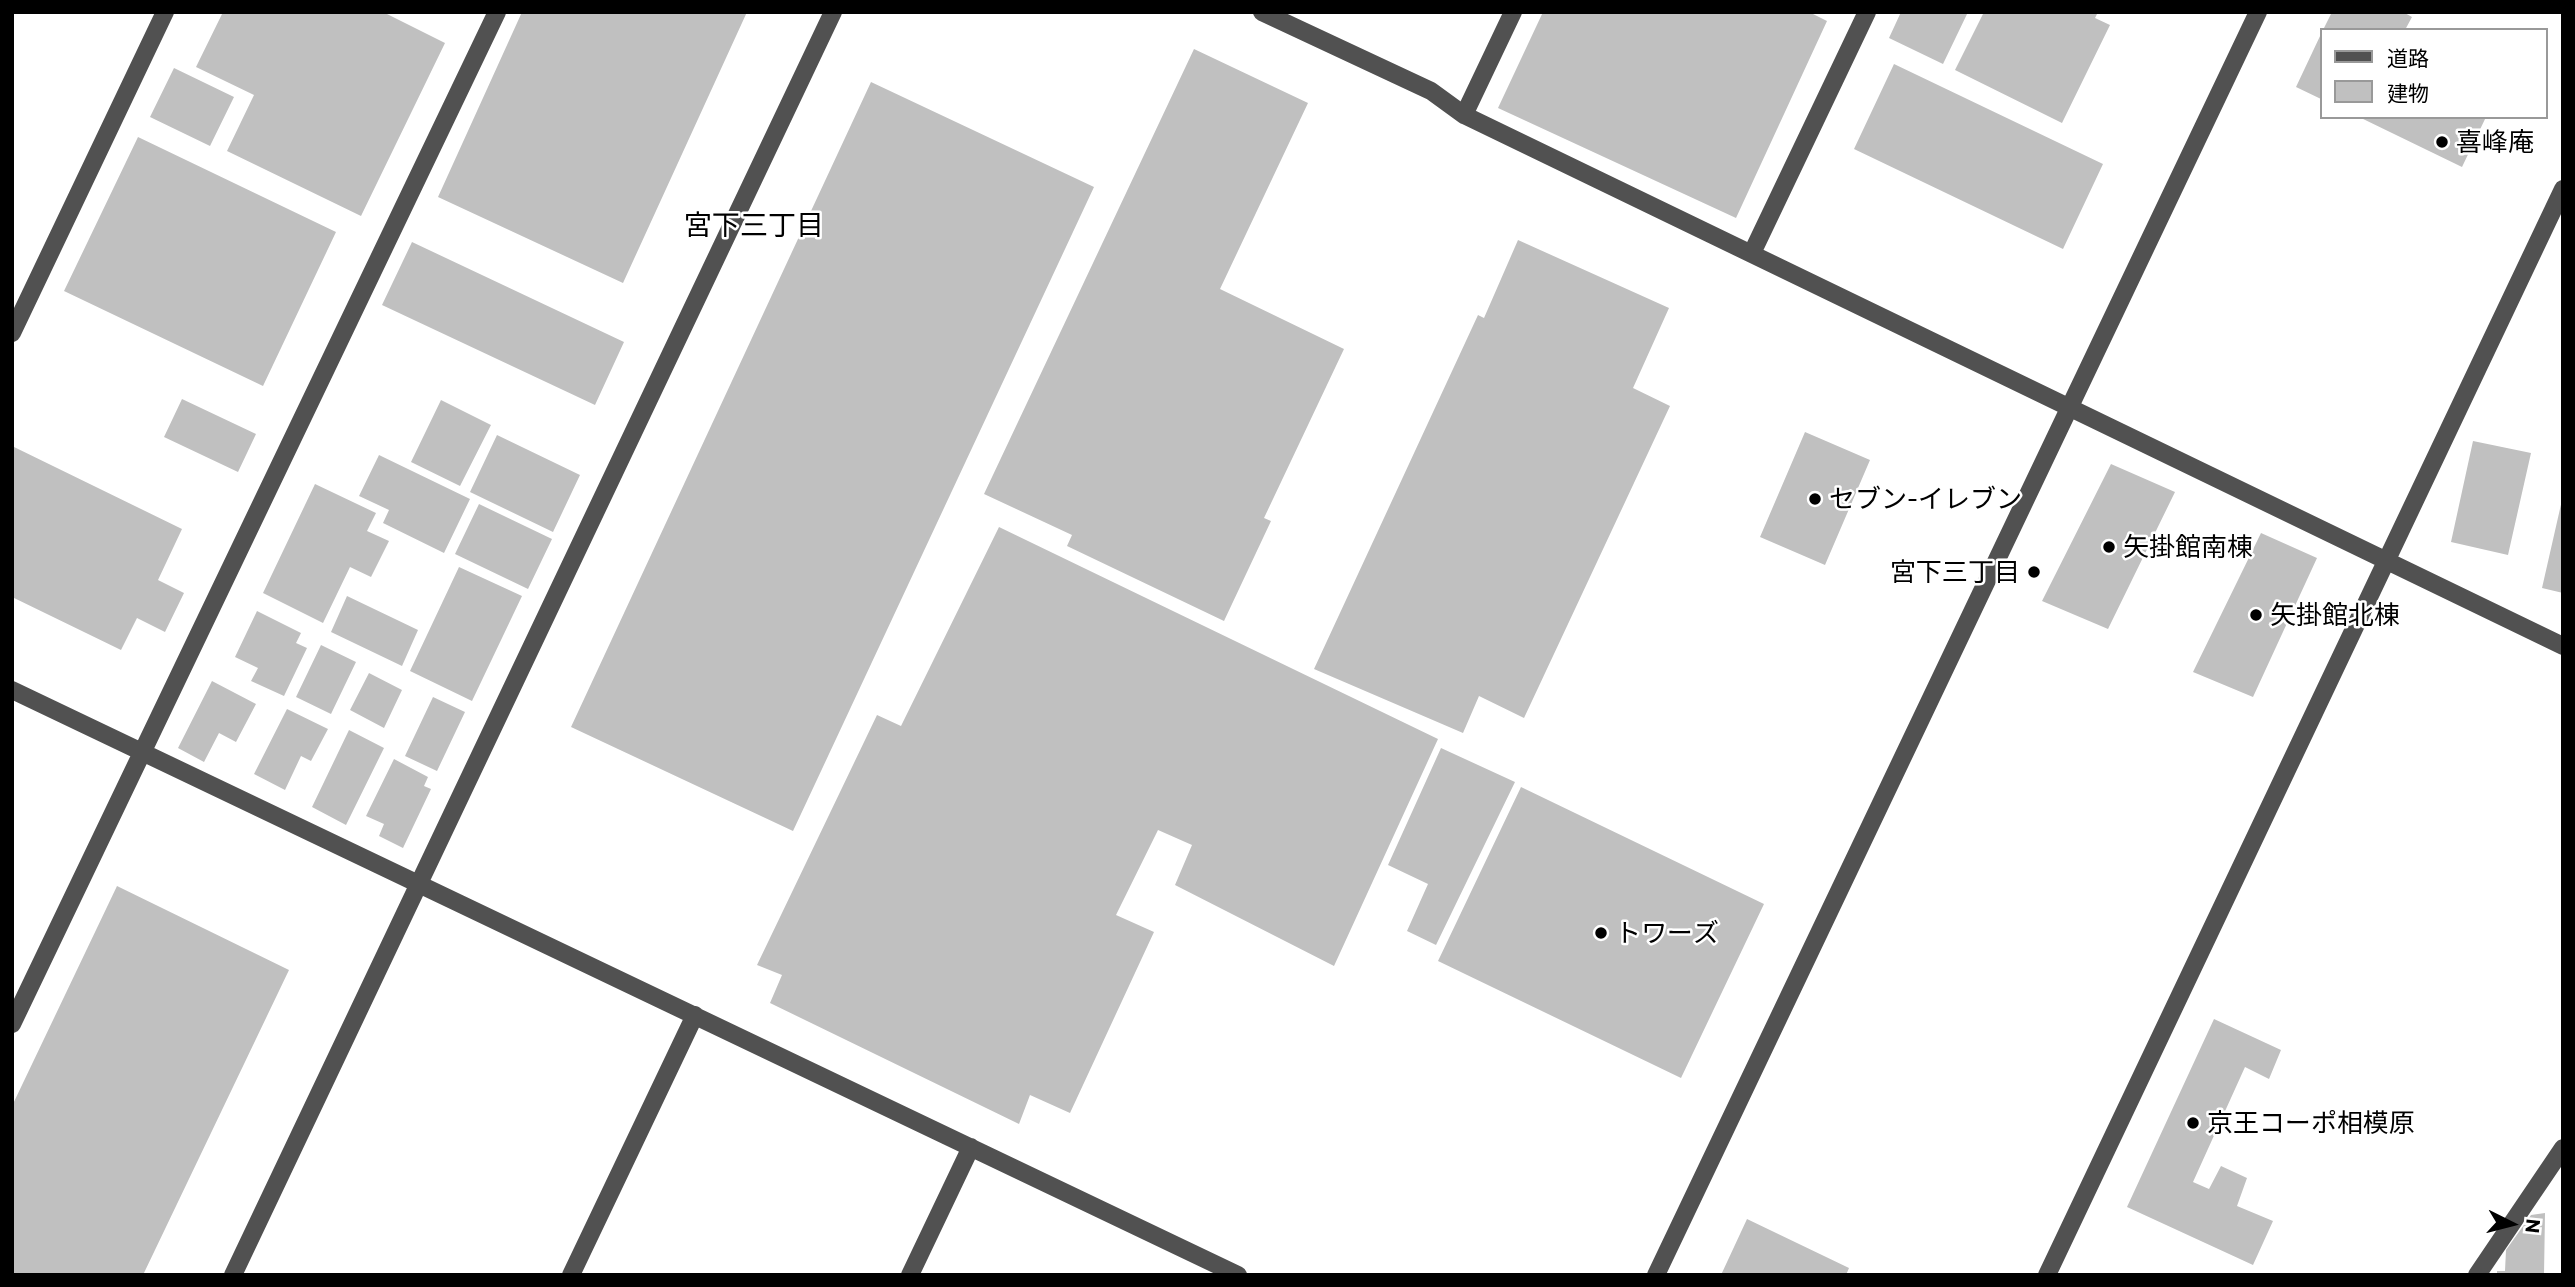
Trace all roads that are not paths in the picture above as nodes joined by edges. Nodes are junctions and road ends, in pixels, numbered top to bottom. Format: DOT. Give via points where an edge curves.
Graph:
graph roads {
  1 [pos="165,12"];
  2 [pos="497,12"];
  3 [pos="832,12"];
  4 [pos="1262,12"];
  5 [pos="1513,12"];
  6 [pos="1867,12"];
  7 [pos="2258,12"];
  8 [pos="1464,115"];
  9 [pos="2563,189"];
  10 [pos="1752,253"];
  11 [pos="12,333"];
  12 [pos="2068,407"];
  13 [pos="2386,560"];
  14 [pos="2563,646"];
  15 [pos="12,690"];
  16 [pos="142,752"];
  17 [pos="418,884"];
  18 [pos="695,1015"];
  19 [pos="12,1024"];
  20 [pos="971,1147"];
  21 [pos="2563,1149"];
  22 [pos="233,1275"];
  23 [pos="571,1275"];
  24 [pos="910,1275"];
  25 [pos="1238,1275"];
  26 [pos="1656,1275"];
  27 [pos="2047,1275"];
  28 [pos="2477,1275"];
  1 -- 11 [label="street"];
  2 -- 16 [label="street"];
  3 -- 17 [label="street"];
  4 -- 8 [label="street" via="1431,91"];
  5 -- 8 [label="street"];
  6 -- 10 [label="street"];
  7 -- 12 [label="street"];
  8 -- 10 [label="street"];
  9 -- 13 [label="street"];
  10 -- 12 [label="street"];
  12 -- 13 [label="street"];
  12 -- 26 [label="street"];
  13 -- 14 [label="street"];
  13 -- 27 [label="street"];
  15 -- 16 [label="street"];
  16 -- 17 [label="street"];
  16 -- 19 [label="street"];
  17 -- 18 [label="street"];
  17 -- 22 [label="street"];
  18 -- 20 [label="street"];
  18 -- 23 [label="street"];
  20 -- 24 [label="street"];
  20 -- 25 [label="street"];
  21 -- 28 [label="street"];
}
